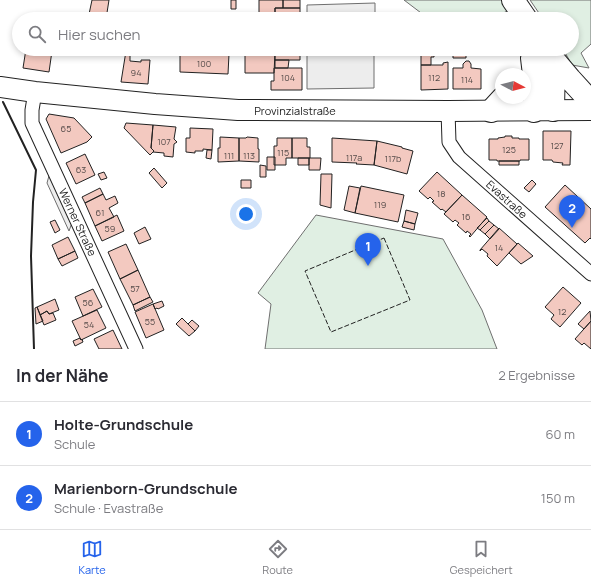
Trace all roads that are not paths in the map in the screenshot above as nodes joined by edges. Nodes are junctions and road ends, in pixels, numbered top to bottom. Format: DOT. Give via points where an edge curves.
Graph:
graph roads {
  1 [pos="513,0"];
  2 [pos="521,12"];
  3 [pos="537,58"];
  4 [pos="2,87"];
  5 [pos="36,92"];
  6 [pos="591,102"];
  7 [pos="497,104"];
  8 [pos="543,110"];
  9 [pos="591,110"];
  10 [pos="448,112"];
  11 [pos="591,274"];
  12 [pos="136,349"];
  1 -- 2 [label="highway"];
  3 -- 6 [label="highway" via="570,79"];
  3 -- 8 [label="highway" via="535,83"];
  4 -- 5 [label="main road, Provinzialstraße"];
  5 -- 10 [label="main road, Provinzialstraße" via="238,110"];
  5 -- 12 [label="street, Werner Straße" via="32,123"];
  7 -- 8 [label="main road, Provinzialstraße"];
  7 -- 10 [label="main road, Provinzialstraße"];
  8 -- 9 [label="main road, Provinzialstraße"];
  10 -- 11 [label="street, Evastraße" via="449,142 459,157"];
}
